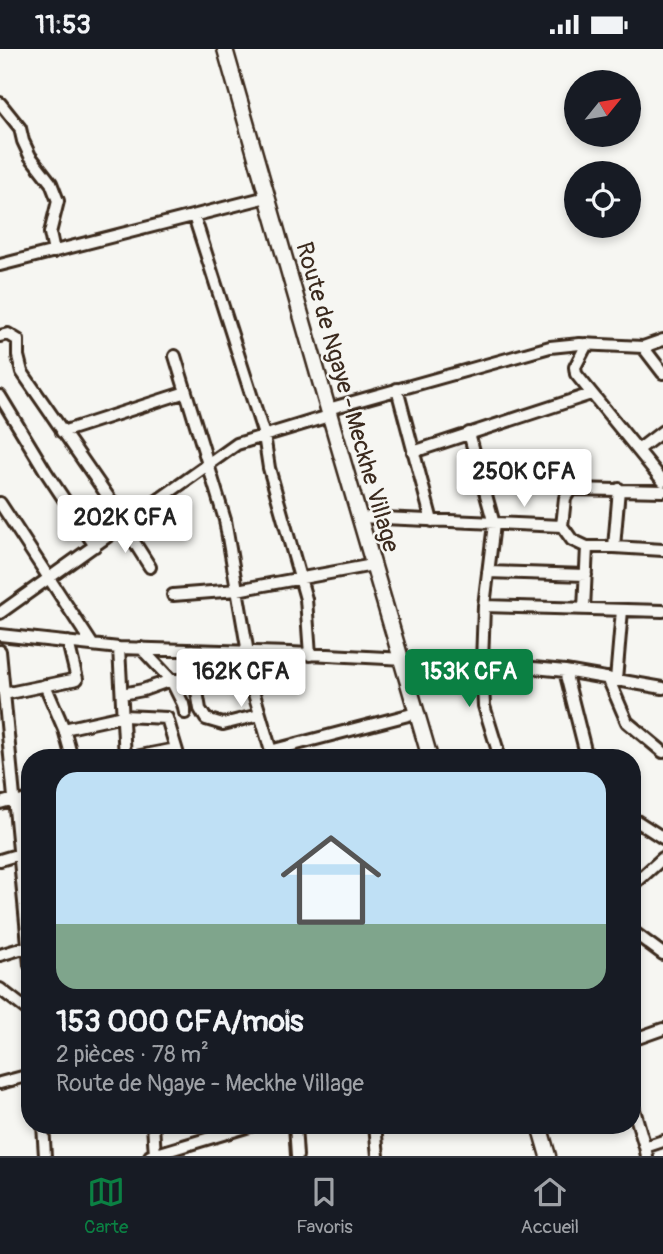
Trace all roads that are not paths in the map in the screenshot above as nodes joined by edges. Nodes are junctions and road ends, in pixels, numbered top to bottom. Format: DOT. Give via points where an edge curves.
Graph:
graph roads {
  1 [pos="225,49"];
  2 [pos="0,103"];
  3 [pos="267,197"];
  4 [pos="194,216"];
  5 [pos="54,252"];
  6 [pos="0,265"];
  7 [pos="0,336"];
  8 [pos="663,340"];
  9 [pos="587,344"];
  10 [pos="643,347"];
  11 [pos="175,356"];
  12 [pos="663,373"];
  13 [pos="397,389"];
  14 [pos="186,392"];
  15 [pos="592,394"];
  16 [pos="0,396"];
  17 [pos="328,412"];
  18 [pos="663,431"];
  19 [pos="62,432"];
  20 [pos="469,433"];
  21 [pos="264,435"];
  22 [pos="638,450"];
  23 [pos="413,452"];
  24 [pos="209,464"];
  25 [pos="663,481"];
  26 [pos="619,489"];
  27 [pos="663,491"];
  28 [pos="0,503"];
  29 [pos="360,517"];
  30 [pos="432,521"];
  31 [pos="494,523"];
  32 [pos="126,525"];
  33 [pos="562,526"];
  34 [pos="95,546"];
  35 [pos="587,547"];
  36 [pos="614,547"];
  37 [pos="663,550"];
  38 [pos="373,565"];
  39 [pos="150,567"];
  40 [pos="488,572"];
  41 [pos="586,575"];
  42 [pos="49,577"];
  43 [pos="301,577"];
  44 [pos="237,590"];
  45 [pos="173,594"];
  46 [pos="484,606"];
  47 [pos="584,609"];
  48 [pos="622,610"];
  49 [pos="663,611"];
  50 [pos="0,613"];
  51 [pos="0,635"];
  52 [pos="68,642"];
  53 [pos="92,644"];
  54 [pos="119,648"];
  55 [pos="141,649"];
  56 [pos="0,650"];
  57 [pos="192,650"];
  58 [pos="248,653"];
  59 [pos="310,655"];
  60 [pos="399,658"];
  61 [pos="482,663"];
  62 [pos="565,671"];
  63 [pos="612,679"];
  64 [pos="171,680"];
  65 [pos="195,680"];
  66 [pos="45,685"];
  67 [pos="663,688"];
  68 [pos="4,694"];
  69 [pos="122,694"];
  70 [pos="200,709"];
  71 [pos="185,713"];
  72 [pos="416,713"];
  73 [pos="260,715"];
  74 [pos="123,716"];
  75 [pos="167,718"];
  76 [pos="64,729"];
  77 [pos="497,748"];
  78 [pos="70,749"];
  79 [pos="126,749"];
  80 [pos="176,749"];
  81 [pos="270,749"];
  82 [pos="289,749"];
  83 [pos="427,749"];
  84 [pos="585,749"];
  85 [pos="663,752"];
  86 [pos="21,800"];
  87 [pos="14,801"];
  88 [pos="0,803"];
  89 [pos="641,824"];
  90 [pos="21,837"];
  91 [pos="663,838"];
  92 [pos="21,853"];
  93 [pos="663,858"];
  94 [pos="0,860"];
  95 [pos="641,878"];
  96 [pos="641,938"];
  97 [pos="21,948"];
  98 [pos="663,954"];
  99 [pos="0,955"];
  100 [pos="0,989"];
  101 [pos="21,1005"];
  102 [pos="663,1029"];
  103 [pos="641,1037"];
  104 [pos="0,1070"];
  105 [pos="21,1078"];
  106 [pos="2,1083"];
  107 [pos="44,1134"];
  108 [pos="153,1134"];
  109 [pos="223,1134"];
  110 [pos="296,1134"];
  111 [pos="376,1134"];
  112 [pos="542,1134"];
  113 [pos="641,1134"];
  114 [pos="663,1141"];
  115 [pos="646,1152"];
  116 [pos="152,1155"];
  117 [pos="46,1156"];
  118 [pos="297,1156"];
  119 [pos="378,1156"];
  120 [pos="548,1156"];
  1 -- 3 [label="main road, Route de Ngaye - Meckhe Village"];
  2 -- 5 [label="street" via="20,128 30,156 51,183 58,201 50,233"];
  3 -- 4 [label="street"];
  3 -- 17 [label="main road, Route de Ngaye - Meckhe Village"];
  4 -- 5 [label="street"];
  4 -- 21 [label="street"];
  5 -- 6 [label="street"];
  7 -- 19 [label="street" via="8,334 18,340 22,372"];
  8 -- 10 [label="street"];
  9 -- 10 [label="street"];
  9 -- 13 [label="street" via="550,347"];
  9 -- 15 [label="street" via="575,366"];
  10 -- 12 [label="street"];
  11 -- 14 [label="street"];
  13 -- 17 [label="street"];
  13 -- 23 [label="street"];
  14 -- 19 [label="street"];
  14 -- 24 [label="street"];
  15 -- 20 [label="street"];
  15 -- 22 [label="street"];
  16 -- 34 [label="street"];
  17 -- 21 [label="street"];
  17 -- 29 [label="main road, Route de Ngaye - Meckhe Village"];
  18 -- 22 [label="street"];
  19 -- 32 [label="street"];
  20 -- 23 [label="street"];
  20 -- 31 [label="street"];
  21 -- 24 [label="street" via="237,444"];
  21 -- 43 [label="street"];
  22 -- 25 [label="street"];
  23 -- 30 [label="street"];
  24 -- 32 [label="street"];
  24 -- 44 [label="street"];
  26 -- 27 [label="street"];
  26 -- 33 [label="street" via="571,489 565,498"];
  26 -- 36 [label="street"];
  28 -- 42 [label="street"];
  29 -- 30 [label="street"];
  29 -- 38 [label="main road, Route de Ngaye - Meckhe Village"];
  30 -- 31 [label="street"];
  31 -- 33 [label="street"];
  31 -- 40 [label="street"];
  32 -- 34 [label="street"];
  32 -- 39 [label="street"];
  33 -- 35 [label="street" via="572,540"];
  34 -- 42 [label="street"];
  35 -- 36 [label="street"];
  35 -- 41 [label="street"];
  36 -- 37 [label="street"];
  38 -- 43 [label="street"];
  38 -- 60 [label="main road, Route de Ngaye - Meckhe Village"];
  40 -- 41 [label="street"];
  40 -- 46 [label="street"];
  41 -- 47 [label="street"];
  42 -- 50 [label="street"];
  42 -- 53 [label="street"];
  43 -- 44 [label="street"];
  43 -- 59 [label="street"];
  44 -- 45 [label="street"];
  44 -- 58 [label="street"];
  46 -- 47 [label="street"];
  46 -- 61 [label="street"];
  47 -- 48 [label="street"];
  48 -- 49 [label="street"];
  48 -- 63 [label="street"];
  51 -- 52 [label="street"];
  52 -- 53 [label="street"];
  52 -- 66 [label="street" via="77,678"];
  53 -- 54 [label="street"];
  54 -- 55 [label="street"];
  54 -- 69 [label="street"];
  55 -- 57 [label="street"];
  55 -- 64 [label="street"];
  56 -- 68 [label="street"];
  57 -- 58 [label="street"];
  57 -- 65 [label="street"];
  58 -- 59 [label="street"];
  58 -- 73 [label="street" via="249,677"];
  59 -- 60 [label="street"];
  60 -- 61 [label="street"];
  60 -- 72 [label="main road, Route de Ngaye - Meckhe Village"];
  61 -- 62 [label="street"];
  61 -- 77 [label="street" via="484,706"];
  62 -- 63 [label="street"];
  62 -- 84 [label="street"];
  63 -- 67 [label="street"];
  63 -- 85 [label="street" via="627,722"];
  64 -- 65 [label="street"];
  64 -- 69 [label="street"];
  64 -- 71 [label="street"];
  65 -- 70 [label="street"];
  66 -- 68 [label="street"];
  66 -- 76 [label="street"];
  68 -- 87 [label="street"];
  69 -- 74 [label="street"];
  70 -- 71 [label="street"];
  70 -- 73 [label="street" via="206,719 223,724"];
  71 -- 75 [label="street"];
  72 -- 82 [label="street"];
  72 -- 83 [label="main road, Route de Ngaye - Meckhe Village"];
  73 -- 81 [label="street"];
  74 -- 75 [label="street"];
  74 -- 76 [label="street"];
  74 -- 79 [label="street"];
  75 -- 80 [label="street"];
  76 -- 78 [label="street"];
  86 -- 87 [label="street"];
  87 -- 88 [label="street"];
  87 -- 90 [label="street"];
  89 -- 91 [label="street"];
  92 -- 94 [label="street"];
  93 -- 95 [label="street"];
  96 -- 98 [label="street"];
  97 -- 99 [label="street"];
  100 -- 101 [label="street"];
  102 -- 103 [label="street"];
  104 -- 106 [label="street"];
  105 -- 106 [label="street"];
  107 -- 117 [label="street"];
  108 -- 116 [label="street"];
  109 -- 116 [label="street"];
  110 -- 118 [label="street"];
  111 -- 119 [label="street"];
  112 -- 120 [label="main road"];
  113 -- 115 [label="street"];
  114 -- 115 [label="street"];
}
